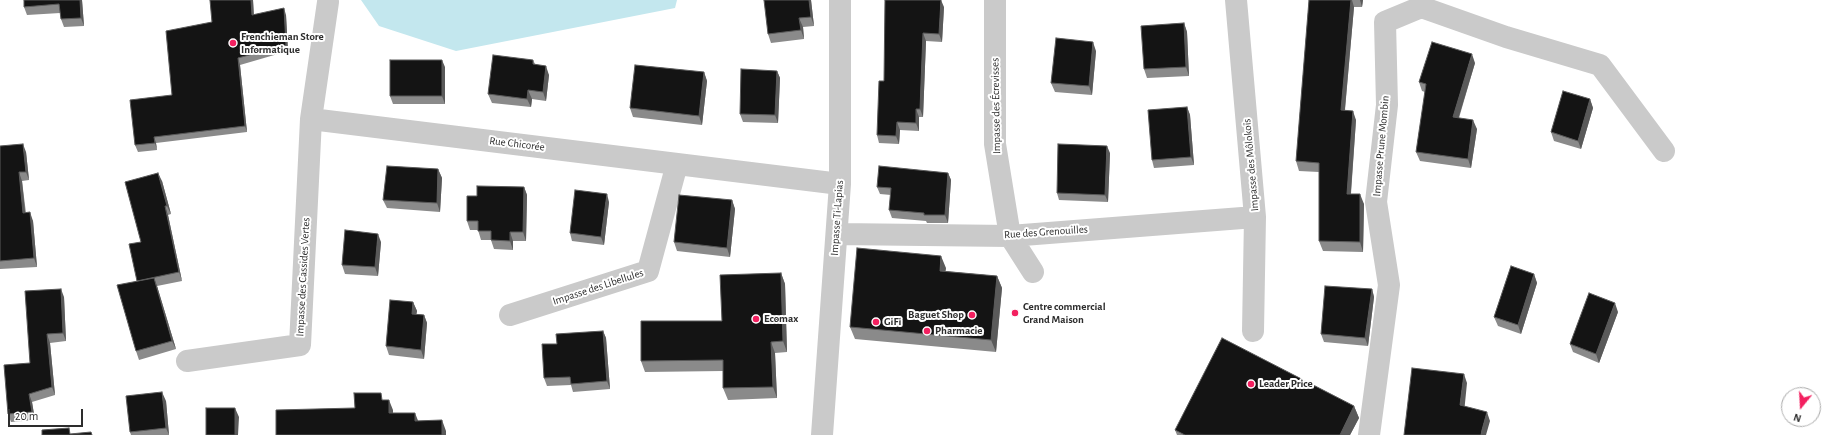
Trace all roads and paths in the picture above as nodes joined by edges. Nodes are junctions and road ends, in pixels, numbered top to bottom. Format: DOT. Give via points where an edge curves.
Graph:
graph roads {
  1 [pos="840,0"];
  2 [pos="995,0"];
  3 [pos="1236,0"];
  4 [pos="328,2"];
  5 [pos="311,119"];
  6 [pos="1664,151"];
  7 [pos="677,164"];
  8 [pos="840,184"];
  9 [pos="1255,217"];
  10 [pos="837,234"];
  11 [pos="1010,236"];
  12 [pos="1033,272"];
  13 [pos="510,315"];
  14 [pos="1253,331"];
  15 [pos="187,361"];
  16 [pos="822,435"];
  17 [pos="1369,435"];
  1 -- 8 [label="street, Impasse Ti-Lapias"];
  2 -- 11 [label="street, Impasse des Écrevisses" via="995,144"];
  3 -- 9 [label="street, Impasse des Môlokoïs"];
  4 -- 5 [label="street"];
  5 -- 7 [label="street, Rue Chicorée"];
  5 -- 15 [label="street, Impasse des Cassides Vertes" via="300,345"];
  6 -- 17 [label="street, Impasse Prune Mombin" via="1600,65 1506,37 1421,7 1385,22 1387,105 1376,202 1389,285"];
  7 -- 8 [label="street, Rue Chicorée"];
  7 -- 13 [label="street, Impasse des Libellules" via="648,271"];
  8 -- 10 [label="street, Impasse Ti-Lapias"];
  9 -- 11 [label="street, Rue des Grenouilles"];
  9 -- 14 [label="street, Impasse des Môlokoïs"];
  10 -- 11 [label="street, Rue des Grenouilles"];
  10 -- 16 [label="street, Impasse Ti-Lapias"];
  11 -- 12 [label="street"];
}
